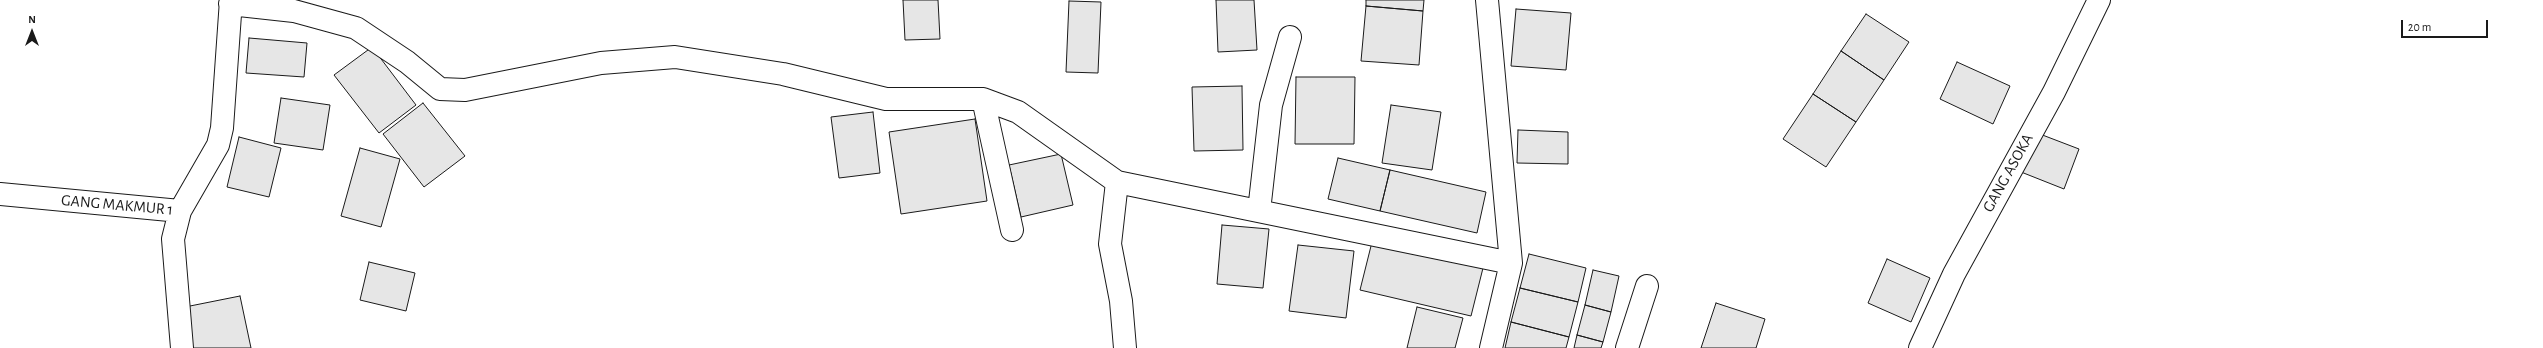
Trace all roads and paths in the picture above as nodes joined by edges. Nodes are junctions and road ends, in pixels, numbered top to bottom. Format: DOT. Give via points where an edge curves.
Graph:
graph roads {
  1 [pos="1487,0"];
  2 [pos="2099,0"];
  3 [pos="231,2"];
  4 [pos="1290,37"];
  5 [pos="983,99"];
  6 [pos="1117,182"];
  7 [pos="0,194"];
  8 [pos="180,211"];
  9 [pos="1259,211"];
  10 [pos="1012,230"];
  11 [pos="1511,263"];
  12 [pos="1647,286"];
  13 [pos="182,348"];
  14 [pos="1125,348"];
  15 [pos="1491,348"];
  16 [pos="1627,348"];
  17 [pos="1920,348"];
  1 -- 11 [label="street"];
  2 -- 17 [label="street, GANG ASOKA" via="2054,92 1954,274"];
  3 -- 5 [label="street" via="294,10 356,28 407,62 440,89 465,90 601,63 676,57 783,74 886,99"];
  3 -- 8 [label="street, GANG MAKMUR 1" via="222,128 218,145"];
  4 -- 9 [label="street" via="1271,105"];
  5 -- 6 [label="street" via="1018,112"];
  5 -- 10 [label="street"];
  6 -- 9 [label="street"];
  6 -- 14 [label="street" via="1110,244 1121,301"];
  7 -- 8 [label="street, GANG MAKMUR 1"];
  8 -- 13 [label="street" via="173,239"];
  9 -- 11 [label="street"];
  11 -- 15 [label="street"];
  12 -- 16 [label="street"];
}
